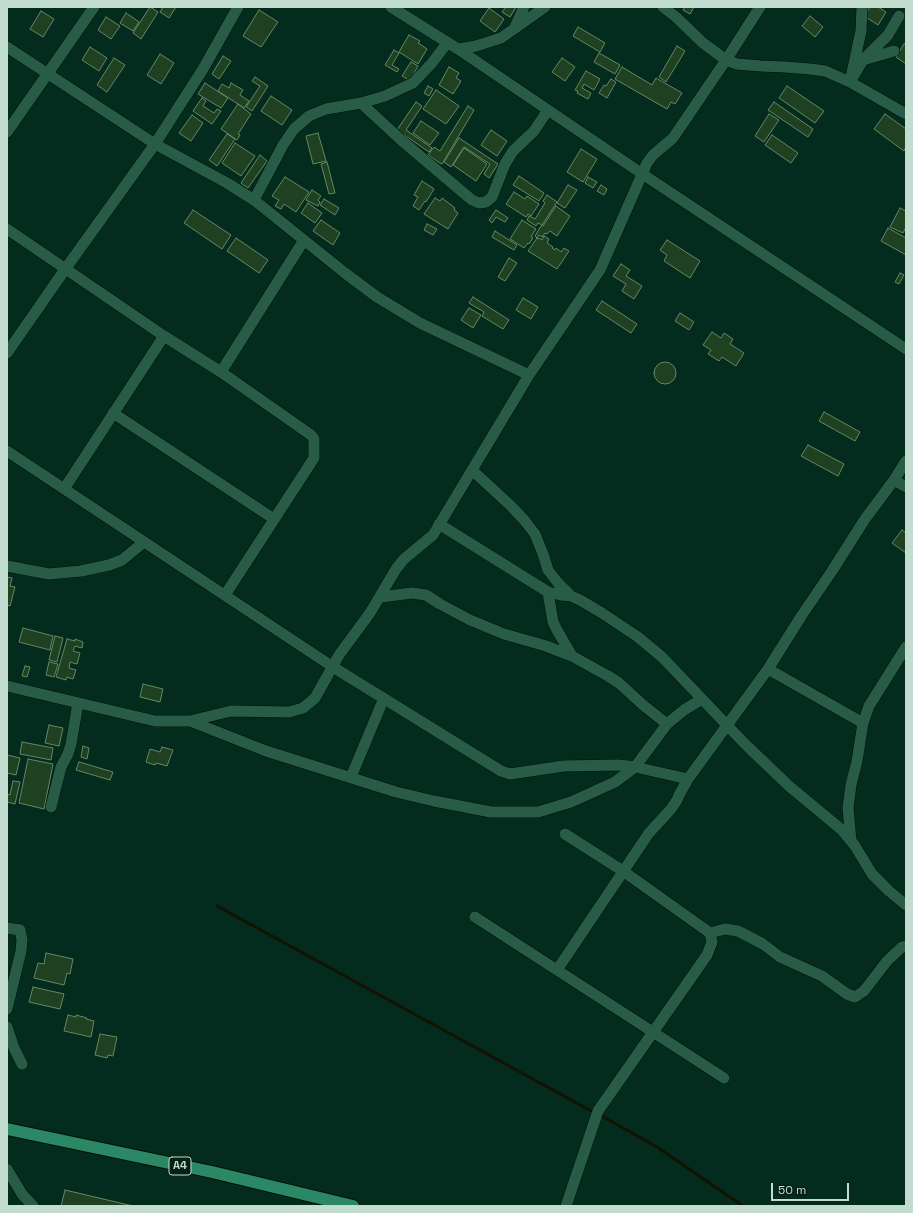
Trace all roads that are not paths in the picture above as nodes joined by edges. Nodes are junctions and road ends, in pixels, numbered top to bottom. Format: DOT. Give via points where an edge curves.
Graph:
graph roads {
  1 [pos="94,7"];
  2 [pos="238,7"];
  3 [pos="391,7"];
  4 [pos="524,7"];
  5 [pos="544,7"];
  6 [pos="663,7"];
  7 [pos="760,7"];
  8 [pos="862,7"];
  9 [pos="899,16"];
  10 [pos="514,28"];
  11 [pos="447,43"];
  12 [pos="7,47"];
  13 [pos="458,49"];
  14 [pos="894,51"];
  15 [pos="726,60"];
  16 [pos="863,60"];
  17 [pos="47,73"];
  18 [pos="850,82"];
  19 [pos="361,102"];
  20 [pos="548,110"];
  21 [pos="906,114"];
  22 [pos="7,132"];
  23 [pos="155,144"];
  24 [pos="641,173"];
  25 [pos="254,200"];
  26 [pos="7,229"];
  27 [pos="304,240"];
  28 [pos="66,268"];
  29 [pos="164,336"];
  30 [pos="906,349"];
  31 [pos="7,353"];
  32 [pos="221,372"];
  33 [pos="529,375"];
  34 [pos="113,413"];
  35 [pos="7,451"];
  36 [pos="906,461"];
  37 [pos="472,470"];
  38 [pos="894,480"];
  39 [pos="906,487"];
  40 [pos="64,489"];
  41 [pos="274,519"];
  42 [pos="439,524"];
  43 [pos="144,542"];
  44 [pos="7,566"];
  45 [pos="548,592"];
  46 [pos="225,595"];
  47 [pos="571,596"];
  48 [pos="380,597"];
  49 [pos="906,646"];
  50 [pos="572,656"];
  51 [pos="333,667"];
  52 [pos="768,669"];
  53 [pos="7,686"];
  54 [pos="384,698"];
  55 [pos="702,699"];
  56 [pos="78,702"];
  57 [pos="190,720"];
  58 [pos="863,723"];
  59 [pos="667,724"];
  60 [pos="728,725"];
  61 [pos="635,767"];
  62 [pos="351,777"];
  63 [pos="688,779"];
  64 [pos="51,807"];
  65 [pos="565,834"];
  66 [pos="851,841"];
  67 [pos="623,871"];
  68 [pos="906,904"];
  69 [pos="475,917"];
  70 [pos="7,928"];
  71 [pos="710,933"];
  72 [pos="906,946"];
  73 [pos="557,970"];
  74 [pos="7,1009"];
  75 [pos="7,1027"];
  76 [pos="653,1032"];
  77 [pos="22,1064"];
  78 [pos="724,1078"];
  79 [pos="7,1129"];
  80 [pos="7,1169"];
  81 [pos="33,1206"];
  82 [pos="353,1206"];
  83 [pos="566,1206"];
  1 -- 17 [label="street"];
  2 -- 23 [label="street" via="203,69"];
  3 -- 11 [label="street"];
  4 -- 10 [label="street"];
  5 -- 10 [label="street"];
  6 -- 15 [label="street"];
  7 -- 15 [label="street"];
  8 -- 18 [label="street" via="861,31"];
  9 -- 16 [label="street" via="888,35"];
  10 -- 13 [label="street" via="501,38"];
  11 -- 13 [label="street"];
  11 -- 19 [label="street" via="413,83 385,96"];
  12 -- 17 [label="street"];
  13 -- 20 [label="street"];
  14 -- 16 [label="street"];
  15 -- 18 [label="street" via="737,64 818,70"];
  15 -- 24 [label="street" via="673,138 653,155"];
  16 -- 18 [label="street"];
  17 -- 22 [label="street"];
  17 -- 23 [label="street"];
  18 -- 21 [label="street"];
  19 -- 20 [label="street" via="400,139 472,200 479,203 486,202 492,197 512,151 534,131"];
  19 -- 25 [label="street" via="326,109 309,116 294,129"];
  20 -- 24 [label="street"];
  23 -- 25 [label="street"];
  23 -- 28 [label="street"];
  24 -- 30 [label="street"];
  24 -- 33 [label="street" via="600,270"];
  25 -- 27 [label="street"];
  26 -- 28 [label="street"];
  27 -- 32 [label="street"];
  27 -- 33 [label="street" via="377,297 420,323"];
  28 -- 29 [label="street"];
  28 -- 31 [label="street"];
  29 -- 32 [label="street"];
  29 -- 34 [label="street"];
  32 -- 41 [label="street" via="311,435 314,440 314,458"];
  33 -- 37 [label="street"];
  34 -- 40 [label="street"];
  34 -- 41 [label="street"];
  35 -- 40 [label="street"];
  36 -- 38 [label="street"];
  37 -- 42 [label="street"];
  37 -- 47 [label="street" via="525,521 535,534 548,570"];
  38 -- 39 [label="street"];
  38 -- 52 [label="street" via="865,518"];
  40 -- 43 [label="street"];
  41 -- 46 [label="street"];
  42 -- 45 [label="street"];
  42 -- 48 [label="street" via="433,535 404,559"];
  43 -- 44 [label="street" via="122,560 109,566 81,571 49,574"];
  43 -- 46 [label="street"];
  45 -- 47 [label="street"];
  45 -- 50 [label="street" via="553,622"];
  46 -- 51 [label="street"];
  47 -- 55 [label="street" via="638,637 662,657"];
  48 -- 50 [label="street" via="412,593 426,595 470,620"];
  48 -- 51 [label="street"];
  49 -- 58 [label="street" via="869,706"];
  50 -- 59 [label="street" via="619,683"];
  51 -- 54 [label="street"];
  51 -- 57 [label="street" via="315,698 303,708 289,712 231,712"];
  52 -- 58 [label="street"];
  52 -- 60 [label="street"];
  53 -- 56 [label="street"];
  54 -- 61 [label="street" via="501,771 510,774 564,766"];
  54 -- 62 [label="street"];
  55 -- 59 [label="street"];
  55 -- 60 [label="street"];
  56 -- 57 [label="street" via="156,721"];
  56 -- 64 [label="street" via="71,744 61,767"];
  57 -- 62 [label="street" via="266,751"];
  58 -- 66 [label="street" via="857,761 850,784 848,808"];
  59 -- 61 [label="street"];
  60 -- 63 [label="street"];
  60 -- 66 [label="street" via="756,755 842,830"];
  61 -- 62 [label="street" via="609,785 571,802 538,812 491,812 396,792"];
  61 -- 63 [label="street"];
  63 -- 67 [label="street" via="671,809 649,833"];
  65 -- 67 [label="street"];
  66 -- 68 [label="street" via="872,874 888,891"];
  67 -- 71 [label="street"];
  67 -- 73 [label="street"];
  69 -- 73 [label="street"];
  70 -- 74 [label="street" via="20,930 22,940"];
  71 -- 72 [label="street" via="738,931 763,944 780,957 822,976 855,997 864,991 887,961"];
  71 -- 76 [label="street" via="712,942 707,955"];
  73 -- 76 [label="street"];
  75 -- 77 [label="street"];
  76 -- 78 [label="street"];
  76 -- 83 [label="street" via="598,1111"];
  79 -- 82 [label="main road, A4" via="212,1172"];
  80 -- 81 [label="street" via="22,1194"];
}
